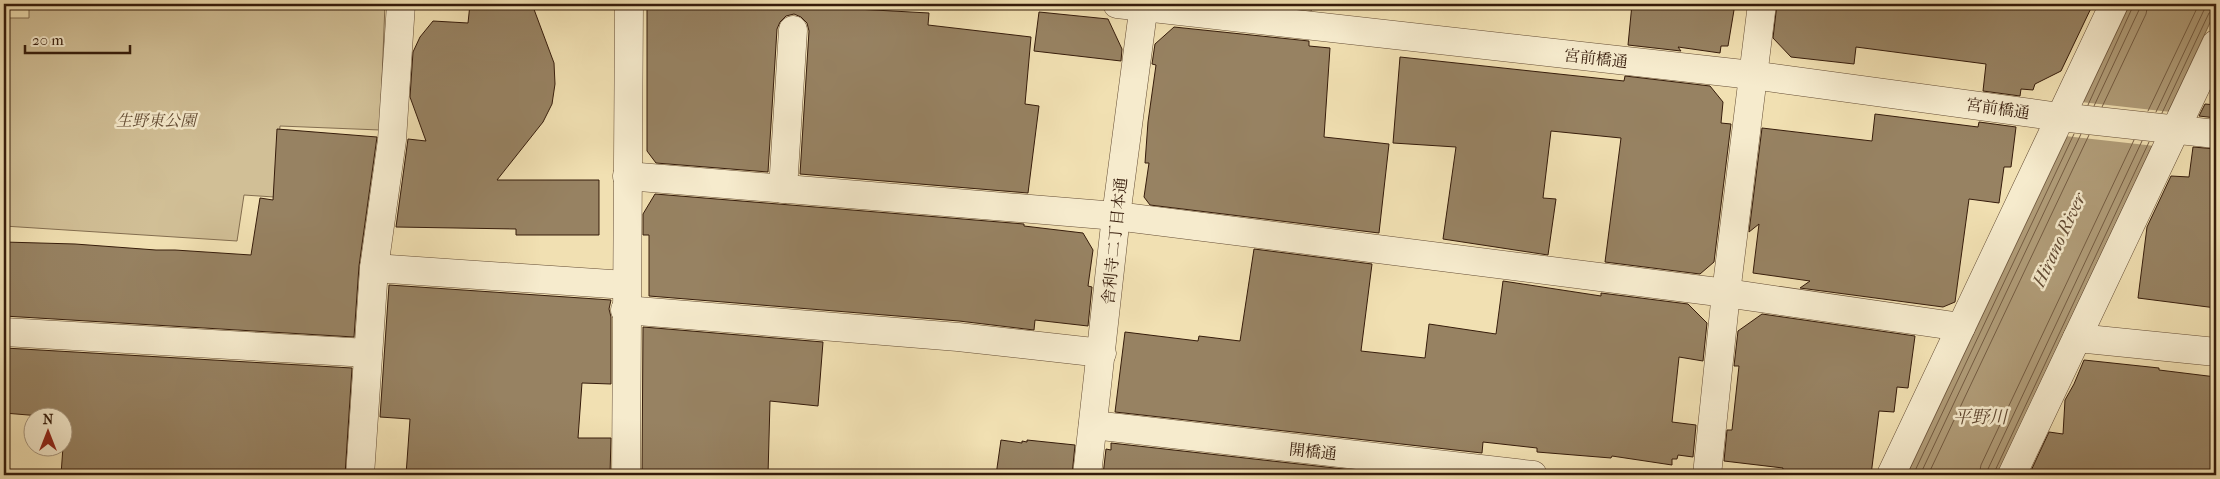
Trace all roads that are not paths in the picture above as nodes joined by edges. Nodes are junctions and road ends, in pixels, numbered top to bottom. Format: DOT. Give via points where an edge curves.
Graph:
graph roads {
  1 [pos="401,4"];
  2 [pos="629,4"];
  3 [pos="1762,4"];
  4 [pos="2114,4"];
  5 [pos="1135,5"];
  6 [pos="793,30"];
  7 [pos="2216,44"];
  8 [pos="1752,75"];
  9 [pos="2067,117"];
  10 [pos="2170,129"];
  11 [pos="2216,134"];
  12 [pos="627,176"];
  13 [pos="783,189"];
  14 [pos="1116,216"];
  15 [pos="374,268"];
  16 [pos="1726,294"];
  17 [pos="626,297"];
  18 [pos="1960,327"];
  19 [pos="4,332"];
  20 [pos="2077,338"];
  21 [pos="2216,352"];
  22 [pos="368,353"];
  23 [pos="1102,353"];
  24 [pos="1093,425"];
  25 [pos="360,475"];
  26 [pos="626,475"];
  27 [pos="1087,475"];
  28 [pos="1533,475"];
  29 [pos="1707,475"];
  30 [pos="1891,475"];
  31 [pos="2012,475"];
  1 -- 15 [label="street" via="392,140"];
  2 -- 12 [label="street"];
  3 -- 8 [label="street"];
  4 -- 9 [label="street"];
  5 -- 8 [label="street, 宮前橋通"];
  5 -- 14 [label="street, 舎利寺二丁目本通"];
  6 -- 13 [label="street"];
  7 -- 10 [label="street"];
  8 -- 9 [label="street, 宮前橋通"];
  8 -- 16 [label="street"];
  9 -- 10 [label="street, 宮前橋通"];
  9 -- 18 [label="street"];
  10 -- 11 [label="street"];
  10 -- 20 [label="street"];
  12 -- 13 [label="street"];
  12 -- 17 [label="street"];
  13 -- 14 [label="street"];
  14 -- 16 [label="street"];
  14 -- 23 [label="street, 舎利寺二丁目本通"];
  15 -- 17 [label="street"];
  15 -- 22 [label="street"];
  16 -- 18 [label="street"];
  16 -- 29 [label="street"];
  17 -- 23 [label="street"];
  17 -- 26 [label="street"];
  18 -- 30 [label="street"];
  19 -- 22 [label="street"];
  20 -- 21 [label="street"];
  20 -- 31 [label="street"];
  22 -- 25 [label="street"];
  23 -- 24 [label="street, 舎利寺二丁目本通"];
  24 -- 27 [label="street, 舎利寺二丁目本通"];
  24 -- 28 [label="street, 開橋通"];
}
